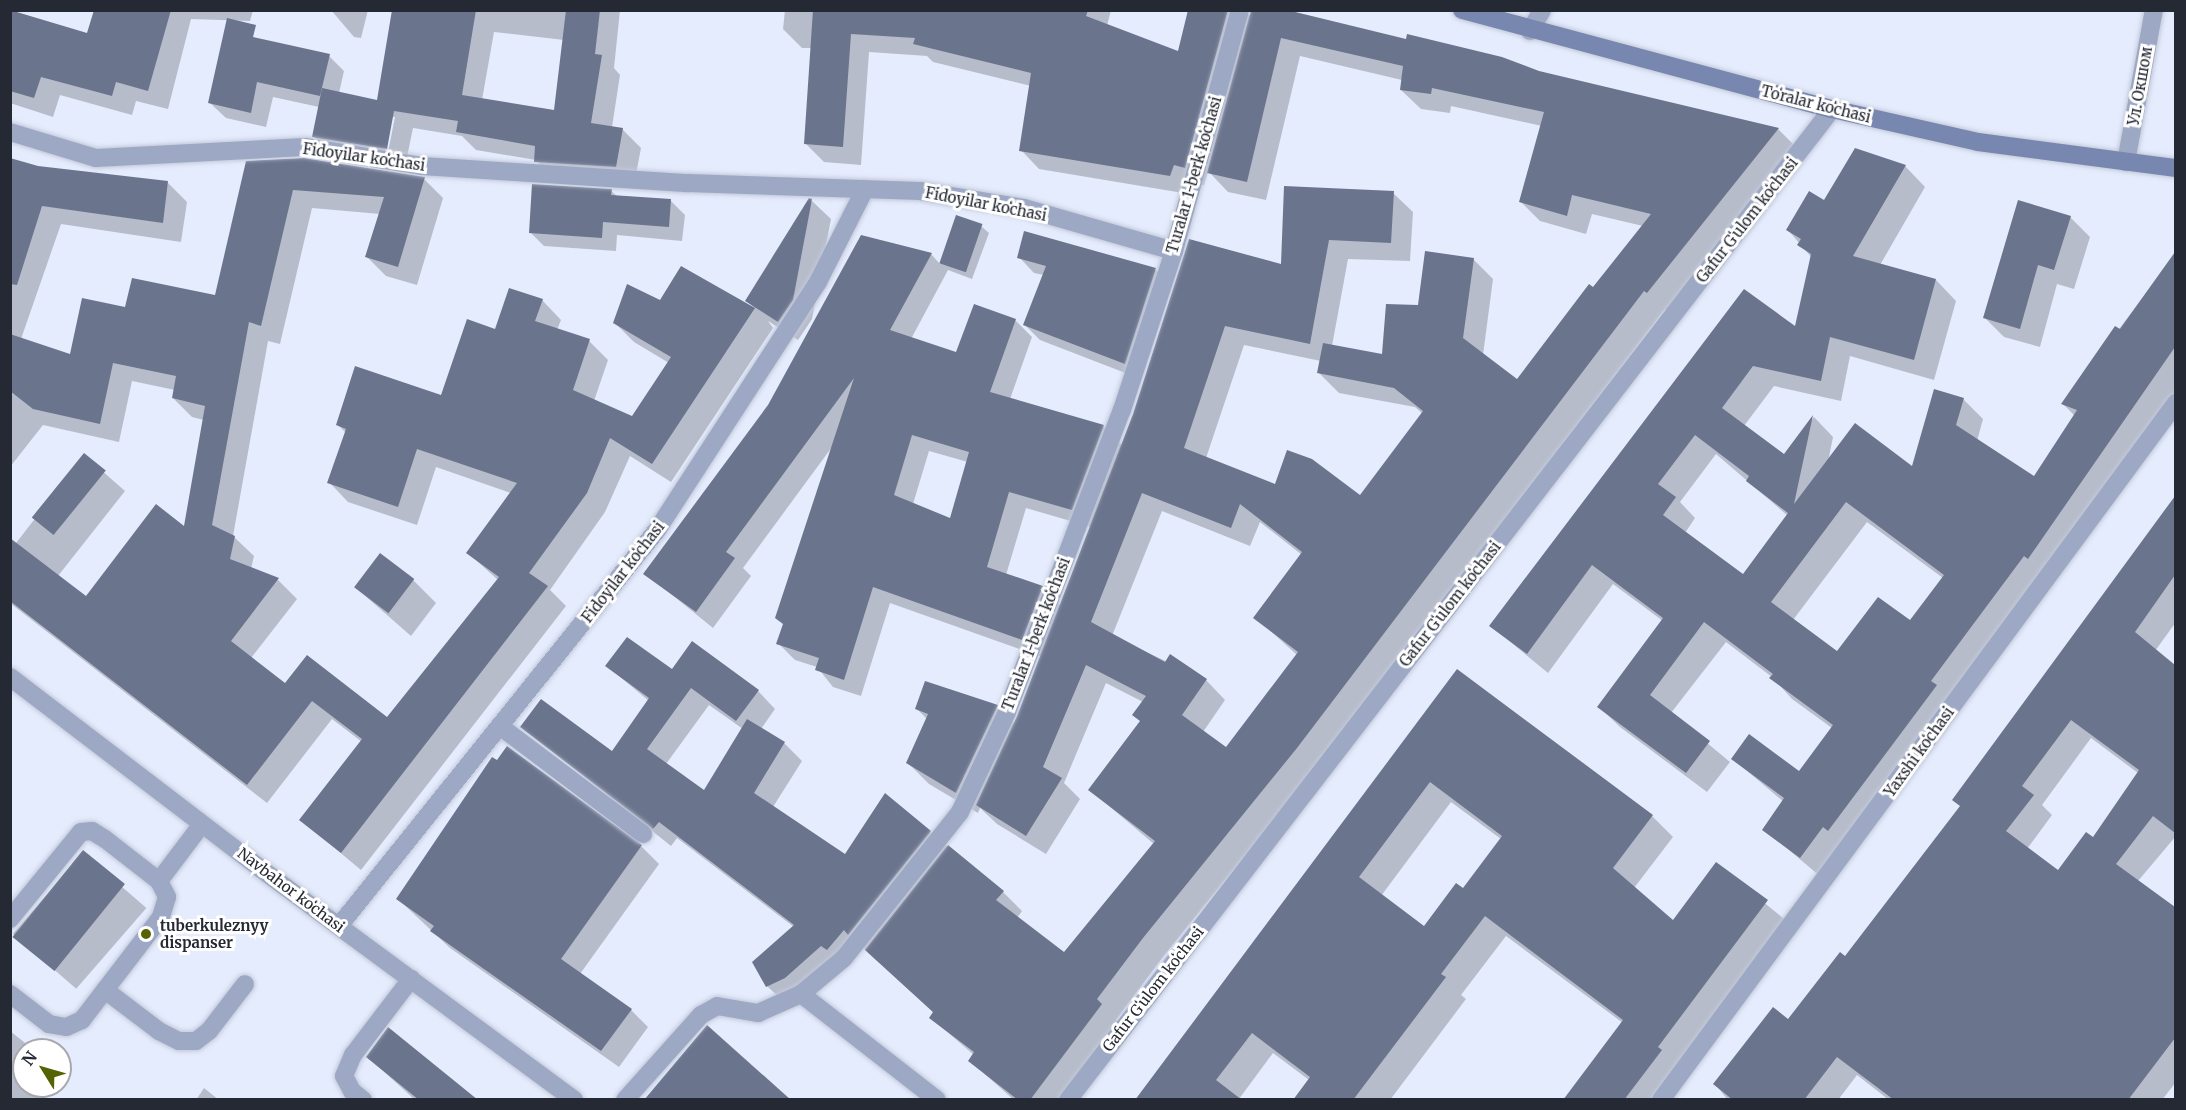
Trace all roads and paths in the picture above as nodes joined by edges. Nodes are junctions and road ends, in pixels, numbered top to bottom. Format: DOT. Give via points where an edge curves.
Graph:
graph roads {
  1 [pos="1240,10"];
  2 [pos="1462,10"];
  3 [pos="1542,10"];
  4 [pos="2154,10"];
  5 [pos="1530,31"];
  6 [pos="1832,109"];
  7 [pos="10,132"];
  8 [pos="2126,162"];
  9 [pos="2175,168"];
  10 [pos="866,189"];
  11 [pos="1174,251"];
  12 [pos="2175,403"];
  13 [pos="10,677"];
  14 [pos="501,727"];
  15 [pos="202,824"];
  16 [pos="643,834"];
  17 [pos="159,881"];
  18 [pos="10,919"];
  19 [pos="339,926"];
  20 [pos="411,979"];
  21 [pos="245,984"];
  22 [pos="105,990"];
  23 [pos="10,994"];
  24 [pos="801,994"];
  25 [pos="363,1100"];
  26 [pos="574,1100"];
  27 [pos="625,1100"];
  28 [pos="937,1100"];
  29 [pos="1068,1100"];
  30 [pos="1661,1100"];
  1 -- 11 [label="street, Turalar 1-berk koʻchasi"];
  2 -- 5 [label="main road, Toʻralar koʻchasi"];
  3 -- 5 [label="street"];
  4 -- 8 [label="street, Ул. Окшом"];
  5 -- 6 [label="main road, Toʻralar koʻchasi"];
  6 -- 8 [label="main road, Toʻralar koʻchasi" via="1978,142"];
  6 -- 29 [label="street, Gafur Gʻulom koʻchasi"];
  7 -- 10 [label="street, Fidoyilar koʻchasi" via="96,158 304,147 422,166"];
  8 -- 9 [label="main road, Toʻralar koʻchasi"];
  10 -- 11 [label="street, Fidoyilar koʻchasi" via="920,191 1024,208"];
  10 -- 14 [label="street, Fidoyilar koʻchasi" via="818,282 657,530"];
  11 -- 24 [label="street, Turalar 1-berk koʻchasi" via="1122,410 1007,712 960,812 844,958"];
  12 -- 30 [label="street, Yaxshi koʻchasi"];
  13 -- 15 [label="street, Navbahor koʻchasi"];
  14 -- 16 [label="street"];
  14 -- 19 [label="street, Fidoyilar koʻchasi"];
  15 -- 17 [label="street"];
  15 -- 19 [label="street, Navbahor koʻchasi"];
  17 -- 18 [label="street" via="105,839 92,831 81,832"];
  17 -- 22 [label="street" via="167,897 161,917"];
  19 -- 20 [label="street, Navbahor koʻchasi"];
  20 -- 25 [label="street" via="353,1054 344,1076 352,1091"];
  20 -- 26 [label="street, Navbahor koʻchasi"];
  21 -- 22 [label="street" via="209,1031 196,1041 179,1041 159,1031"];
  22 -- 23 [label="street" via="82,1020 66,1027 49,1024"];
  24 -- 27 [label="street, Turalar 1-berk koʻchasi" via="759,1013 717,1006 700,1015"];
  24 -- 28 [label="street"];
}
